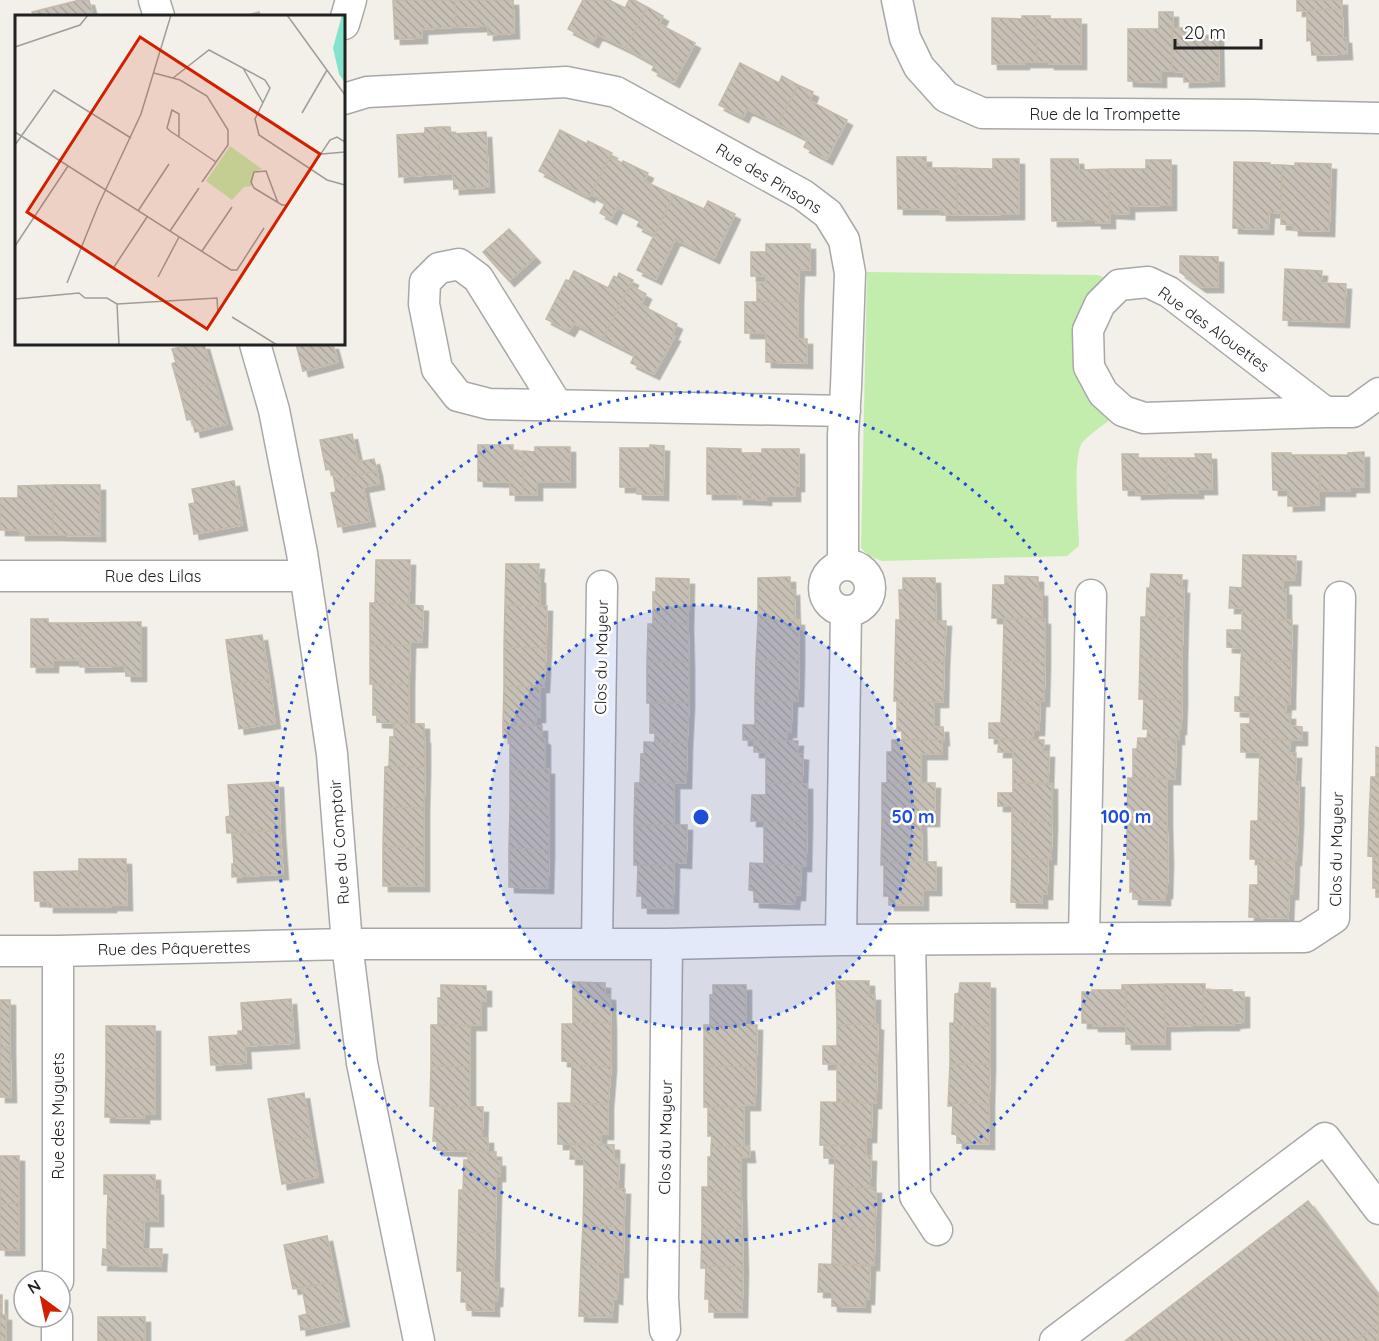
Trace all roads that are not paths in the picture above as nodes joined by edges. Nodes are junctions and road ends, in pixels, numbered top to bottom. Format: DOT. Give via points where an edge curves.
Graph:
graph roads {
  1 [pos="154,0"];
  2 [pos="351,0"];
  3 [pos="897,0"];
  4 [pos="159,15"];
  5 [pos="345,21"];
  6 [pos="345,99"];
  7 [pos="1379,118"];
  8 [pos="255,345"];
  9 [pos="1379,393"];
  10 [pos="557,405"];
  11 [pos="845,411"];
  12 [pos="1324,412"];
  13 [pos="0,576"];
  14 [pos="305,576"];
  15 [pos="602,586"];
  16 [pos="1091,595"];
  17 [pos="1340,597"];
  18 [pos="1084,938"];
  19 [pos="841,940"];
  20 [pos="909,940"];
  21 [pos="347,944"];
  22 [pos="597,944"];
  23 [pos="667,944"];
  24 [pos="0,951"];
  25 [pos="58,951"];
  26 [pos="1379,1209"];
  27 [pos="937,1230"];
  28 [pos="58,1269"];
  29 [pos="665,1330"];
  30 [pos="419,1341"];
  31 [pos="1055,1341"];
  1 -- 4 [label="street"];
  2 -- 5 [label="street"];
  3 -- 7 [label="street, Rue de la Trompette" via="905,38 919,67 946,98 982,113"];
  6 -- 11 [label="street, Rue des Pinsons" via="367,92 566,82 616,92 803,195 828,214 844,240 850,273"];
  8 -- 14 [label="street, Rue du Comptoir" via="274,410"];
  9 -- 12 [label="street, Rue des Alouettes" via="1353,412"];
  10 -- 10 [label="street" via="489,404 458,396 437,369 424,304 425,282 440,268 459,264 478,278"];
  10 -- 11 [label="street"];
  11 -- 19 [label="street" via="843,564 829,572 823,585 831,606 846,611"];
  12 -- 12 [label="street, Rue des Alouettes" via="1169,292 1148,282 1119,285 1100,304 1088,330 1089,367 1103,393 1123,411 1144,418"];
  13 -- 14 [label="street, Rue des Lilas"];
  14 -- 21 [label="street, Rue du Comptoir" via="332,754"];
  15 -- 22 [label="street, Clos du Mayeur"];
  16 -- 18 [label="street"];
  17 -- 18 [label="street, Clos du Mayeur" via="1334,918 1305,936"];
  18 -- 20 [label="street, Clos du Mayeur"];
  19 -- 20 [label="street, Clos du Mayeur"];
  19 -- 23 [label="street, Clos du Mayeur"];
  20 -- 27 [label="street" via="915,1196"];
  21 -- 22 [label="street, Clos du Mayeur"];
  21 -- 25 [label="street, Rue des Pâquerettes"];
  21 -- 30 [label="street, Rue du Comptoir" via="362,1063"];
  22 -- 23 [label="street, Clos du Mayeur"];
  23 -- 29 [label="street, Clos du Mayeur"];
  24 -- 25 [label="street, Rue des Pâquerettes"];
  25 -- 28 [label="street, Rue des Muguets"];
  26 -- 31 [label="street" via="1325,1138"];
}
